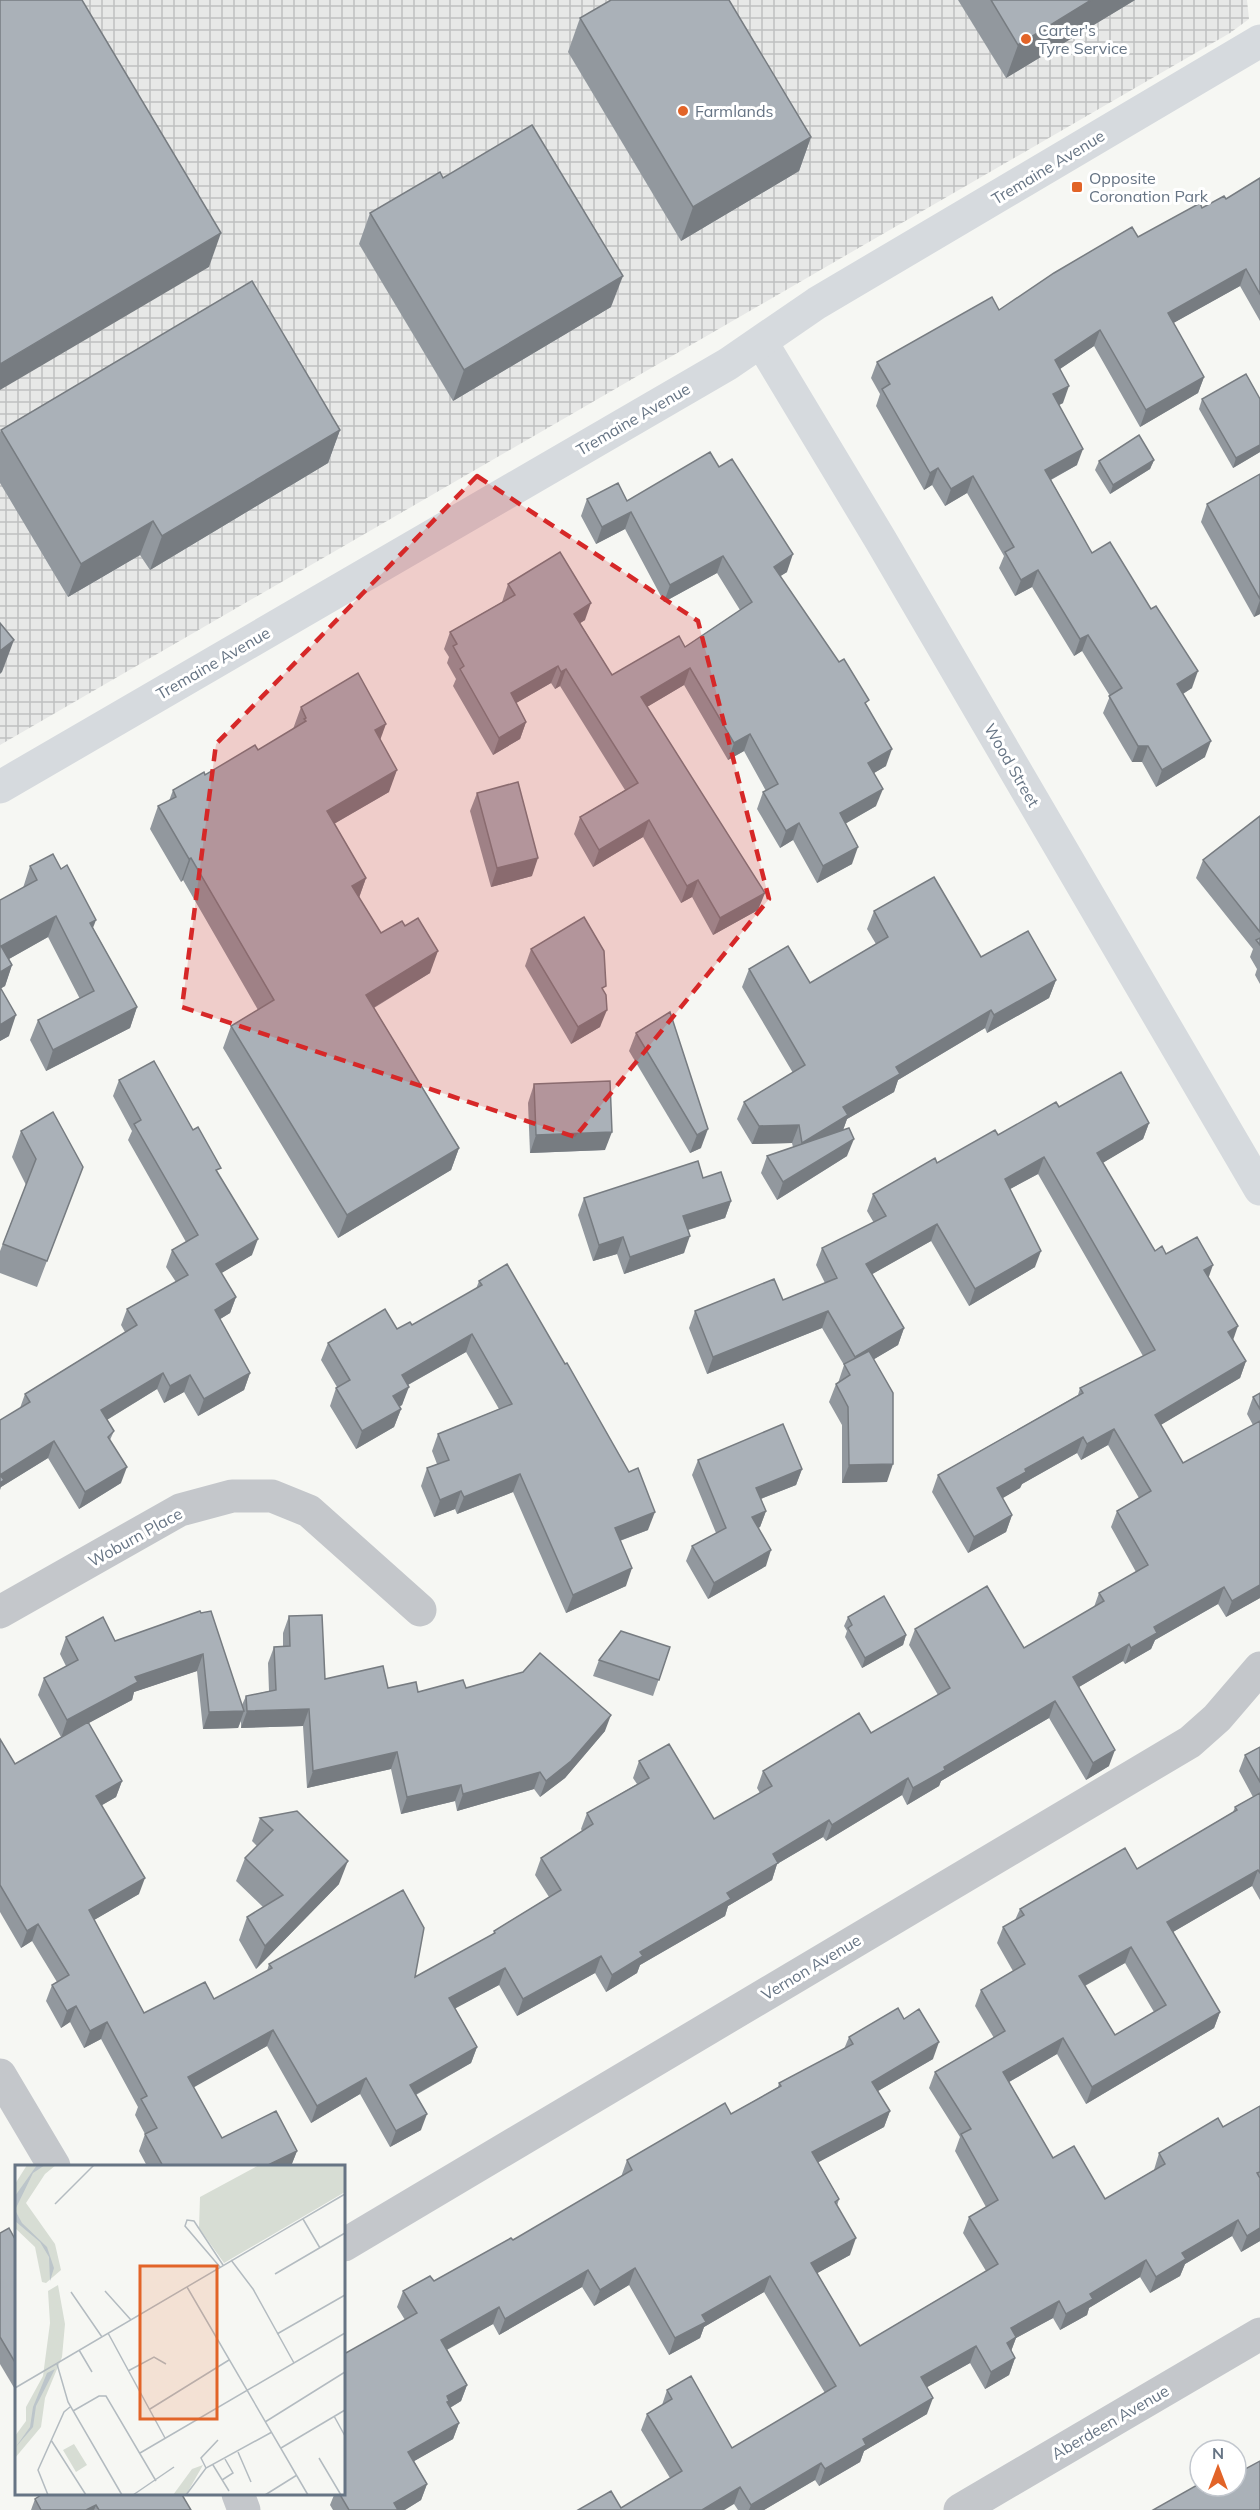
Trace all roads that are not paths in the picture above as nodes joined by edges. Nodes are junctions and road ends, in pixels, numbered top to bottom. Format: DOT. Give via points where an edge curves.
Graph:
graph roads {
  1 [pos="1260,41"];
  2 [pos="762,343"];
  3 [pos="0,787"];
  4 [pos="1260,1188"];
  5 [pos="420,1610"];
  6 [pos="0,1612"];
  7 [pos="1260,1668"];
  8 [pos="0,2075"];
  9 [pos="53,2165"];
  10 [pos="345,2244"];
  11 [pos="1260,2334"];
  12 [pos="239,2495"];
  13 [pos="244,2510"];
  14 [pos="960,2510"];
  1 -- 2 [label="main road, Tremaine Avenue" via="817,303"];
  2 -- 3 [label="main road, Tremaine Avenue"];
  2 -- 4 [label="main road, Wood Street"];
  5 -- 6 [label="street, Woburn Place" via="309,1511 272,1496 232,1496 180,1510"];
  7 -- 10 [label="street, Vernon Avenue" via="1217,1718 1190,1742"];
  8 -- 9 [label="street"];
  11 -- 14 [label="street, Aberdeen Avenue"];
  12 -- 13 [label="street"];
}
